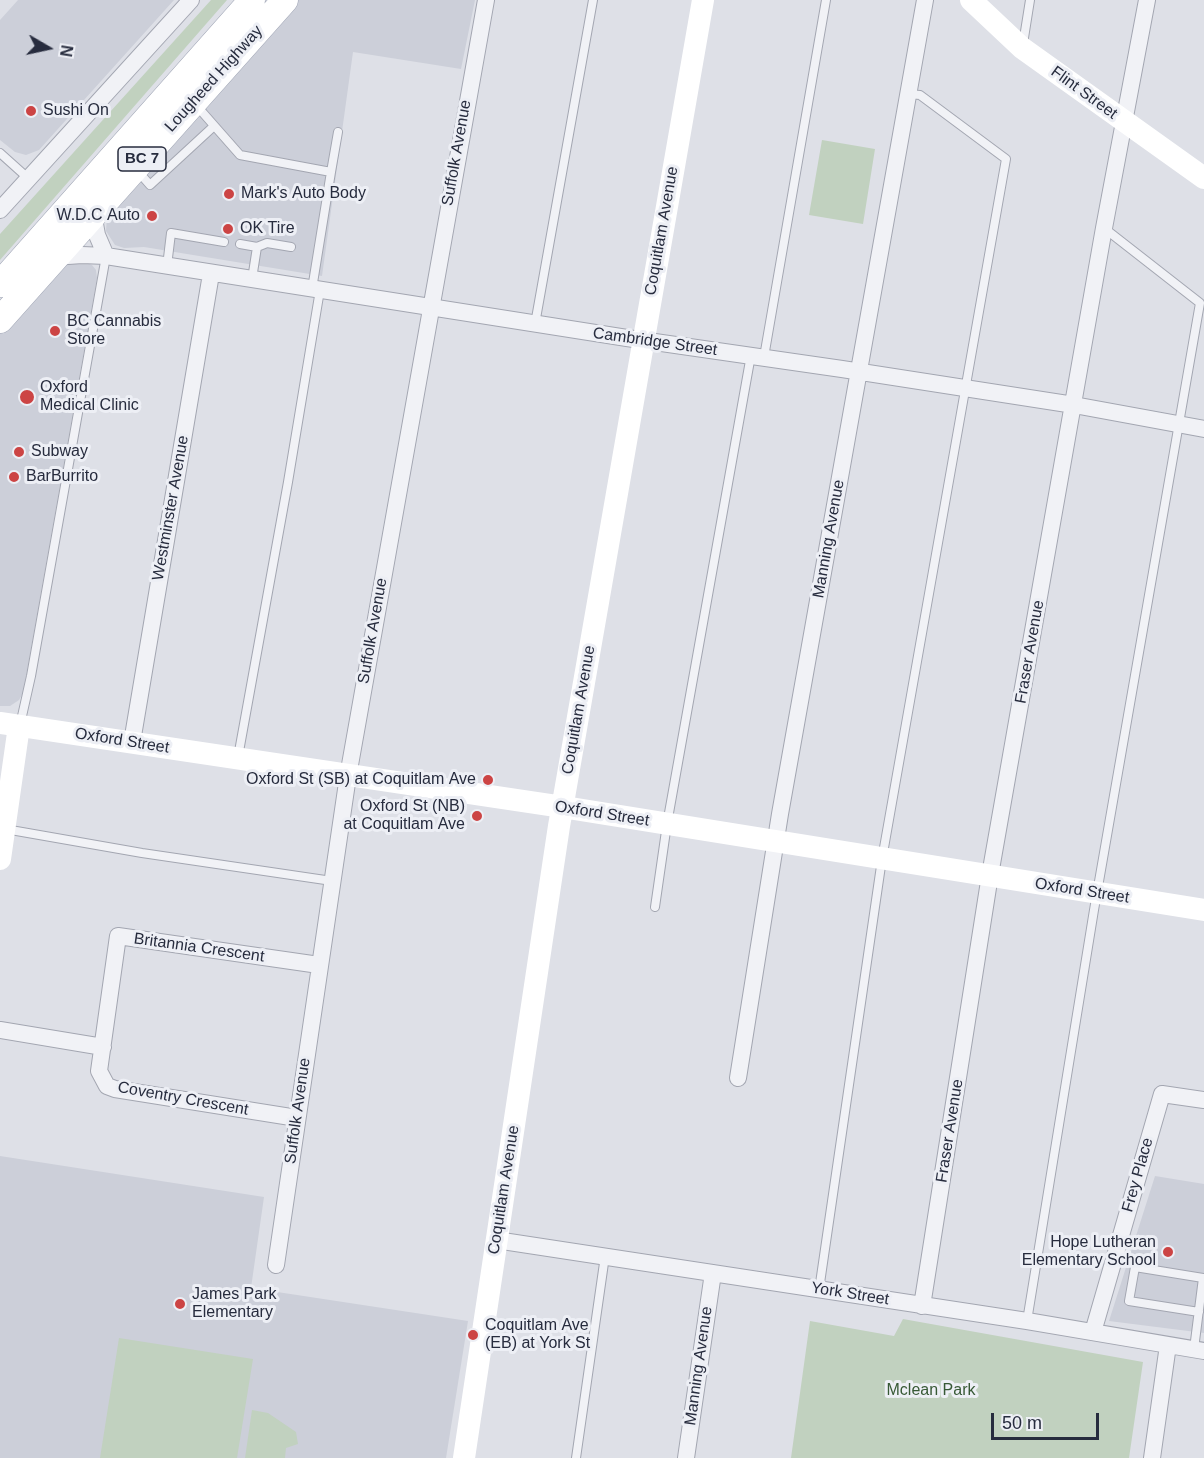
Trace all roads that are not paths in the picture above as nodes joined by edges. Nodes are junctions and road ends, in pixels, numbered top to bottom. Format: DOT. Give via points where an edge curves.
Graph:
graph roads {
  1 [pos="191,0"];
  2 [pos="252,0"];
  3 [pos="285,0"];
  4 [pos="486,0"];
  5 [pos="593,0"];
  6 [pos="703,0"];
  7 [pos="826,0"];
  8 [pos="925,0"];
  9 [pos="971,0"];
  10 [pos="1030,0"];
  11 [pos="1147,0"];
  12 [pos="1022,48"];
  13 [pos="908,94"];
  14 [pos="193,102"];
  15 [pos="1124,122"];
  16 [pos="214,126"];
  17 [pos="338,132"];
  18 [pos="0,153"];
  19 [pos="135,168"];
  20 [pos="331,172"];
  21 [pos="1204,178"];
  22 [pos="28,179"];
  23 [pos="0,210"];
  24 [pos="93,213"];
  25 [pos="1104,228"];
  26 [pos="224,242"];
  27 [pos="240,244"];
  28 [pos="257,247"];
  29 [pos="291,247"];
  30 [pos="106,256"];
  31 [pos="54,257"];
  32 [pos="166,266"];
  33 [pos="211,274"];
  34 [pos="252,279"];
  35 [pos="0,284"];
  36 [pos="316,290"];
  37 [pos="430,308"];
  38 [pos="0,320"];
  39 [pos="535,324"];
  40 [pos="642,340"];
  41 [pos="757,356"];
  42 [pos="859,372"];
  43 [pos="966,388"];
  44 [pos="1074,405"];
  45 [pos="1179,425"];
  46 [pos="1204,429"];
  47 [pos="10,724"];
  48 [pos="132,742"];
  49 [pos="238,760"];
  50 [pos="348,776"];
  51 [pos="563,807"];
  52 [pos="667,824"];
  53 [pos="4,829"];
  54 [pos="776,841"];
  55 [pos="882,858"];
  56 [pos="0,859"];
  57 [pos="990,875"];
  58 [pos="332,881"];
  59 [pos="1096,893"];
  60 [pos="655,907"];
  61 [pos="1204,910"];
  62 [pos="320,965"];
  63 [pos="0,1030"];
  64 [pos="103,1047"];
  65 [pos="738,1078"];
  66 [pos="1204,1100"];
  67 [pos="297,1118"];
  68 [pos="496,1240"];
  69 [pos="605,1256"];
  70 [pos="276,1265"];
  71 [pos="713,1273"];
  72 [pos="1203,1278"];
  73 [pos="819,1290"];
  74 [pos="922,1306"];
  75 [pos="1199,1312"];
  76 [pos="1027,1322"];
  77 [pos="1093,1332"];
  78 [pos="1168,1345"];
  79 [pos="1199,1350"];
  80 [pos="464,1458"];
  81 [pos="576,1458"];
  82 [pos="686,1458"];
  83 [pos="1152,1458"];
  1 -- 22 [label="street"];
  2 -- 35 [label="main road, Lougheed Highway / BC 7"];
  3 -- 14 [label="main road, Lougheed Highway / BC 7"];
  4 -- 37 [label="street, Suffolk Avenue"];
  5 -- 39 [label="lane"];
  6 -- 40 [label="street, Coquitlam Avenue"];
  7 -- 41 [label="lane"];
  8 -- 13 [label="street, Manning Avenue"];
  9 -- 12 [label="street, Flint Street"];
  10 -- 12 [label="lane"];
  11 -- 15 [label="street, Fraser Avenue"];
  12 -- 15 [label="street, Flint Street"];
  13 -- 42 [label="street, Manning Avenue"];
  13 -- 43 [label="lane" via="920,95 1006,159"];
  14 -- 16 [label="lane"];
  14 -- 19 [label="main road, Lougheed Highway / BC 7"];
  15 -- 21 [label="street, Flint Street"];
  15 -- 25 [label="street, Fraser Avenue"];
  16 -- 19 [label="lane" via="150,185"];
  16 -- 20 [label="lane" via="240,154"];
  17 -- 20 [label="lane"];
  18 -- 22 [label="lane"];
  19 -- 24 [label="main road, Lougheed Highway / BC 7"];
  20 -- 36 [label="lane"];
  22 -- 23 [label="street"];
  24 -- 30 [label="street"];
  24 -- 31 [label="main road, Lougheed Highway / BC 7"];
  25 -- 44 [label="street, Fraser Avenue"];
  25 -- 45 [label="lane" via="1200,303"];
  26 -- 32 [label="lane" via="171,233"];
  27 -- 28 [label="lane"];
  28 -- 29 [label="lane" via="267,243"];
  28 -- 34 [label="lane"];
  30 -- 31 [label="street, Cambridge Street"];
  30 -- 32 [label="street, Cambridge Street"];
  30 -- 47 [label="lane" via="29,686"];
  31 -- 38 [label="main road, Lougheed Highway / BC 7"];
  32 -- 33 [label="street, Cambridge Street"];
  33 -- 34 [label="street, Cambridge Street"];
  33 -- 48 [label="street, Westminster Avenue"];
  34 -- 36 [label="street, Cambridge Street"];
  36 -- 37 [label="street, Cambridge Street"];
  36 -- 49 [label="lane" via="288,482"];
  37 -- 39 [label="street, Cambridge Street"];
  37 -- 50 [label="street, Suffolk Avenue"];
  39 -- 40 [label="street, Cambridge Street"];
  40 -- 41 [label="street, Cambridge Street"];
  40 -- 51 [label="street, Coquitlam Avenue"];
  41 -- 42 [label="street, Cambridge Street"];
  41 -- 52 [label="lane"];
  42 -- 43 [label="street, Cambridge Street"];
  42 -- 54 [label="street, Manning Avenue"];
  43 -- 44 [label="street, Cambridge Street"];
  43 -- 55 [label="lane"];
  44 -- 45 [label="street, Cambridge Street"];
  44 -- 57 [label="street, Fraser Avenue"];
  45 -- 46 [label="street, Cambridge Street"];
  45 -- 59 [label="lane"];
  47 -- 48 [label="street, Oxford Street"];
  47 -- 53 [label="street"];
  48 -- 49 [label="street, Oxford Street"];
  49 -- 50 [label="street, Oxford Street"];
  50 -- 51 [label="street, Oxford Street"];
  50 -- 58 [label="street, Suffolk Avenue"];
  51 -- 52 [label="street, Oxford Street"];
  51 -- 68 [label="street, Coquitlam Avenue"];
  52 -- 54 [label="street, Oxford Street"];
  52 -- 60 [label="lane"];
  53 -- 56 [label="street"];
  53 -- 58 [label="lane"];
  54 -- 55 [label="street, Oxford Street"];
  54 -- 65 [label="street, Manning Avenue"];
  55 -- 57 [label="street, Oxford Street"];
  55 -- 73 [label="lane"];
  57 -- 59 [label="street, Oxford Street"];
  57 -- 74 [label="street, Fraser Avenue"];
  58 -- 62 [label="street, Suffolk Avenue"];
  59 -- 61 [label="street, Oxford Street"];
  59 -- 76 [label="lane"];
  62 -- 64 [label="street, Britannia Crescent" via="118,936"];
  62 -- 67 [label="street, Suffolk Avenue"];
  63 -- 64 [label="street"];
  64 -- 67 [label="street, Coventry Crescent" via="99,1071 107,1086 115,1089"];
  66 -- 77 [label="street, Frey Place" via="1162,1094"];
  67 -- 70 [label="street, Suffolk Avenue"];
  68 -- 69 [label="street, York Street"];
  68 -- 80 [label="street, Coquitlam Avenue"];
  69 -- 71 [label="street, York Street"];
  69 -- 81 [label="lane"];
  71 -- 73 [label="street, York Street"];
  71 -- 82 [label="street, Manning Avenue"];
  72 -- 75 [label="lane"];
  72 -- 75 [label="lane" via="1135,1267 1130,1301"];
  73 -- 74 [label="street, York Street"];
  74 -- 76 [label="street, York Street"];
  75 -- 79 [label="lane"];
  76 -- 77 [label="street, York Street"];
  77 -- 78 [label="street, York Street"];
  78 -- 79 [label="street, York Street"];
  78 -- 83 [label="street"];
}
